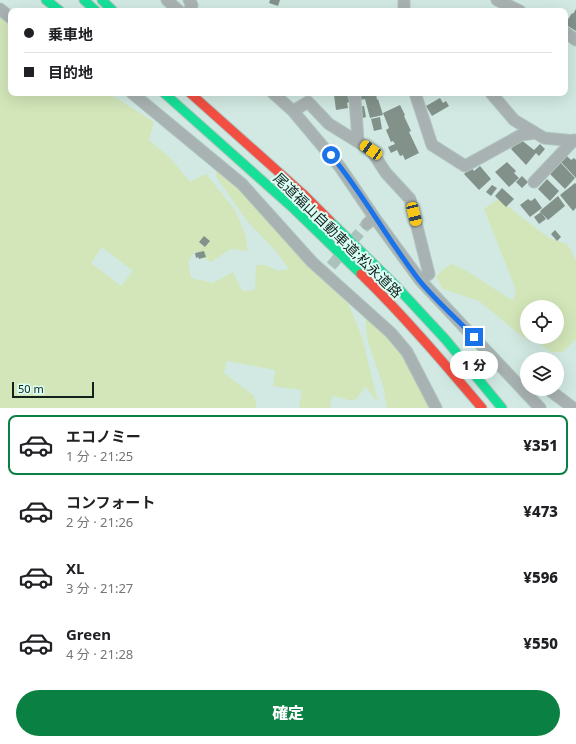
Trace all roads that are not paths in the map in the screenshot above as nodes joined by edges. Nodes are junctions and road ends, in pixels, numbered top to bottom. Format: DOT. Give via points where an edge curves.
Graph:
graph roads {
  1 [pos="46,0"];
  2 [pos="58,0"];
  3 [pos="84,0"];
  4 [pos="102,0"];
  5 [pos="167,0"];
  6 [pos="496,0"];
  7 [pos="56,8"];
  8 [pos="67,8"];
  9 [pos="93,8"];
  10 [pos="110,8"];
  11 [pos="176,8"];
  12 [pos="513,8"];
  13 [pos="0,9"];
  14 [pos="8,16"];
  15 [pos="136,96"];
  16 [pos="167,96"];
  17 [pos="194,96"];
  18 [pos="276,96"];
  19 [pos="354,96"];
  20 [pos="416,96"];
  21 [pos="494,96"];
  22 [pos="294,111"];
  23 [pos="535,133"];
  24 [pos="358,140"];
  25 [pos="575,140"];
  26 [pos="534,182"];
  27 [pos="420,280"];
  28 [pos="520,381"];
  29 [pos="533,396"];
  30 [pos="557,396"];
  31 [pos="436,408"];
  32 [pos="482,408"];
  33 [pos="502,408"];
  34 [pos="540,408"];
  35 [pos="573,408"];
  1 -- 7 [label="highway"];
  2 -- 8 [label="highway"];
  3 -- 9 [label="highway"];
  4 -- 10 [label="highway"];
  5 -- 11 [label="street"];
  6 -- 12 [label="street"];
  13 -- 14 [label="street"];
  15 -- 31 [label="street" via="242,184 312,262 328,269 391,333 407,352"];
  16 -- 32 [label="highway, 尾道福山自動車道;松永道路" via="294,209 382,295"];
  17 -- 33 [label="highway, 尾道福山自動車道;松永道路" via="302,193 396,286 446,340"];
  18 -- 22 [label="street"];
  19 -- 24 [label="street"];
  20 -- 23 [label="street" via="432,145 465,166 521,135"];
  21 -- 23 [label="street" via="514,120"];
  22 -- 24 [label="street" via="308,102 329,124"];
  22 -- 27 [label="street" via="340,167 370,220"];
  23 -- 25 [label="street" via="544,138"];
  24 -- 27 [label="street" via="371,150 386,173 410,199 429,274"];
  25 -- 26 [label="street"];
  27 -- 28 [label="street"];
  29 -- 34 [label="street"];
  30 -- 35 [label="street"];
}
